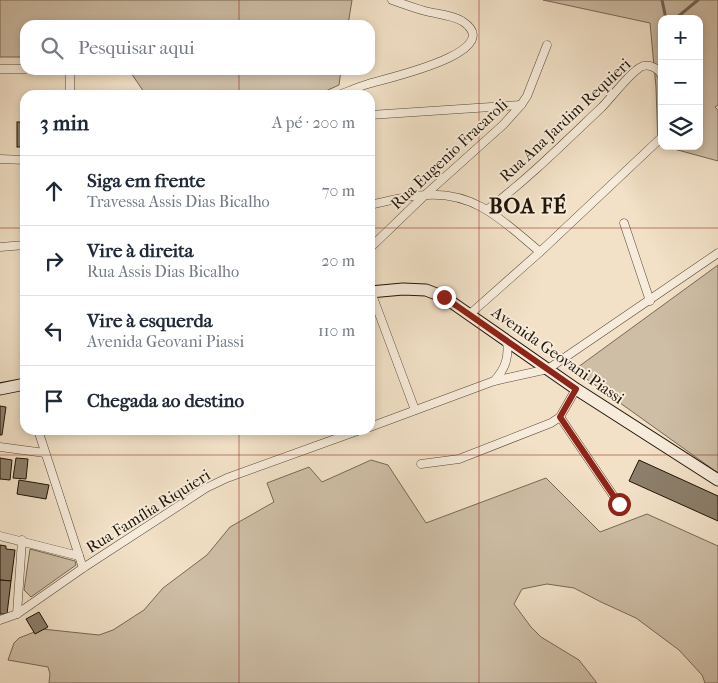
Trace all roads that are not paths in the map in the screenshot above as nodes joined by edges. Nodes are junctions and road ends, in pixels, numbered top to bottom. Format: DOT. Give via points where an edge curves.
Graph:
graph roads {
  1 [pos="392,0"];
  2 [pos="547,46"];
  3 [pos="0,69"];
  4 [pos="20,69"];
  5 [pos="658,70"];
  6 [pos="70,75"];
  7 [pos="70,90"];
  8 [pos="352,90"];
  9 [pos="521,105"];
  10 [pos="375,115"];
  11 [pos="658,141"];
  12 [pos="0,159"];
  13 [pos="20,160"];
  14 [pos="425,194"];
  15 [pos="375,204"];
  16 [pos="488,209"];
  17 [pos="624,223"];
  18 [pos="375,243"];
  19 [pos="20,245"];
  20 [pos="0,247"];
  21 [pos="540,252"];
  22 [pos="718,253"];
  23 [pos="375,291"];
  24 [pos="650,300"];
  25 [pos="375,305"];
  26 [pos="470,314"];
  27 [pos="507,340"];
  28 [pos="548,370"];
  29 [pos="494,381"];
  30 [pos="20,386"];
  31 [pos="0,389"];
  32 [pos="576,389"];
  33 [pos="415,410"];
  34 [pos="560,417"];
  35 [pos="375,424"];
  36 [pos="40,435"];
  37 [pos="346,435"];
  38 [pos="0,448"];
  39 [pos="45,453"];
  40 [pos="421,464"];
  41 [pos="718,480"];
  42 [pos="619,504"];
  43 [pos="0,536"];
  44 [pos="22,540"];
  45 [pos="79,556"];
  46 [pos="83,568"];
  47 [pos="17,614"];
  48 [pos="0,620"];
  1 -- 8 [label="street" via="461,20 471,28 470,44 445,60"];
  2 -- 9 [label="street, Rua Eugenio Fracaroli"];
  3 -- 4 [label="street"];
  5 -- 16 [label="street, Rua Ana Jardim Requieri" via="644,66 634,72 550,156"];
  6 -- 7 [label="street"];
  9 -- 10 [label="street"];
  9 -- 14 [label="street, Rua Eugenio Fracaroli"];
  11 -- 21 [label="street"];
  12 -- 13 [label="street"];
  14 -- 15 [label="street"];
  14 -- 16 [label="street" via="448,195"];
  14 -- 18 [label="street, Rua Eugenio Fracaroli"];
  16 -- 21 [label="street"];
  17 -- 24 [label="street"];
  19 -- 20 [label="street"];
  21 -- 26 [label="street"];
  22 -- 24 [label="street"];
  23 -- 26 [label="main road, Avenida Geovani Piassi" via="402,288 426,290"];
  24 -- 28 [label="street"];
  25 -- 33 [label="street"];
  26 -- 27 [label="main road, Avenida Geovani Piassi"];
  27 -- 28 [label="main road, Avenida Geovani Piassi"];
  27 -- 29 [label="street" via="506,364"];
  28 -- 29 [label="street"];
  28 -- 32 [label="main road, Avenida Geovani Piassi"];
  29 -- 33 [label="street"];
  30 -- 31 [label="main road"];
  32 -- 34 [label="street"];
  32 -- 41 [label="main road, Avenida Geovani Piassi"];
  33 -- 35 [label="street"];
  34 -- 40 [label="street" via="459,459"];
  34 -- 42 [label="street"];
  36 -- 39 [label="street"];
  37 -- 46 [label="street, Rua Família Riquieri" via="206,488"];
  38 -- 39 [label="street"];
  39 -- 45 [label="street"];
  43 -- 44 [label="street"];
  44 -- 45 [label="street"];
  44 -- 47 [label="street"];
  45 -- 46 [label="street"];
  46 -- 47 [label="street, Rua Família Riquieri"];
  47 -- 48 [label="street, Rua Família Riquieri"];
}
